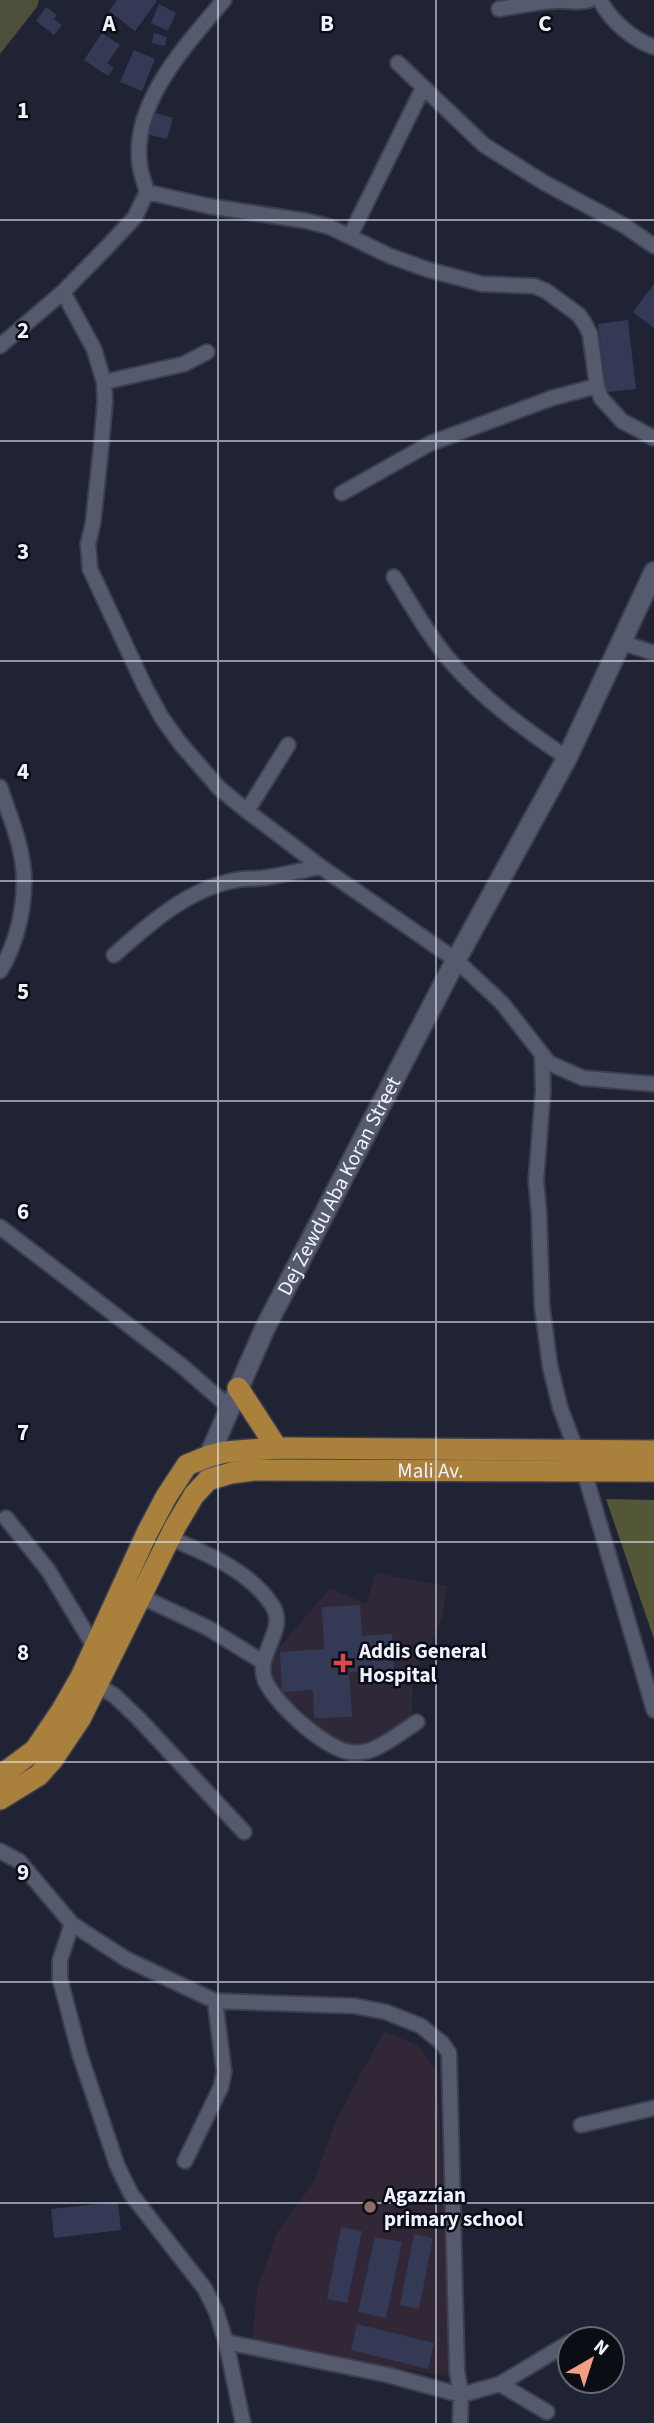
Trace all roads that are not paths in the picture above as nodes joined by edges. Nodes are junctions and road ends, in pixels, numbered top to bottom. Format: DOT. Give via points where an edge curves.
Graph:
graph roads {
  1 [pos="224,0"];
  2 [pos="589,0"];
  3 [pos="600,0"];
  4 [pos="499,9"];
  5 [pos="654,47"];
  6 [pos="398,63"];
  7 [pos="423,88"];
  8 [pos="147,192"];
  9 [pos="350,236"];
  10 [pos="654,246"];
  11 [pos="63,292"];
  12 [pos="0,346"];
  13 [pos="207,352"];
  14 [pos="104,382"];
  15 [pos="597,386"];
  16 [pos="654,438"];
  17 [pos="342,493"];
  18 [pos="654,572"];
  19 [pos="394,577"];
  20 [pos="623,643"];
  21 [pos="654,653"];
  22 [pos="288,745"];
  23 [pos="568,758"];
  24 [pos="0,787"];
  25 [pos="247,811"];
  26 [pos="321,867"];
  27 [pos="114,955"];
  28 [pos="456,960"];
  29 [pos="0,971"];
  30 [pos="546,1059"];
  31 [pos="654,1084"];
  32 [pos="0,1227"];
  33 [pos="234,1397"];
  34 [pos="277,1448"];
  35 [pos="574,1448"];
  36 [pos="654,1451"];
  37 [pos="209,1456"];
  38 [pos="584,1471"];
  39 [pos="654,1471"];
  40 [pos="208,1480"];
  41 [pos="6,1518"];
  42 [pos="170,1538"];
  43 [pos="142,1597"];
  44 [pos="94,1648"];
  45 [pos="263,1662"];
  46 [pos="90,1680"];
  47 [pos="654,1710"];
  48 [pos="417,1722"];
  49 [pos="0,1776"];
  50 [pos="0,1799"];
  51 [pos="244,1832"];
  52 [pos="0,1851"];
  53 [pos="72,1924"];
  54 [pos="215,2001"];
  55 [pos="654,2108"];
  56 [pos="581,2124"];
  57 [pos="185,2161"];
  58 [pos="226,2342"];
  59 [pos="556,2350"];
  60 [pos="500,2384"];
  61 [pos="461,2395"];
  62 [pos="547,2412"];
  63 [pos="243,2423"];
  64 [pos="460,2423"];
  1 -- 8 [label="street" via="150,101 139,139"];
  2 -- 4 [label="street"];
  3 -- 5 [label="street" via="633,37"];
  6 -- 7 [label="street"];
  7 -- 9 [label="street"];
  7 -- 10 [label="street" via="484,145"];
  8 -- 9 [label="street" via="307,221"];
  8 -- 11 [label="street" via="135,217"];
  9 -- 15 [label="street" via="390,256 455,278 546,291 585,324"];
  11 -- 12 [label="street"];
  11 -- 14 [label="street" via="94,349"];
  13 -- 14 [label="street" via="184,364"];
  14 -- 25 [label="street" via="101,448 88,544 90,569 162,718 206,774"];
  15 -- 16 [label="street" via="601,398 622,421"];
  15 -- 17 [label="street" via="430,443"];
  18 -- 20 [label="main road, Dej Zewdu Aba Koran Street"];
  19 -- 23 [label="street" via="440,648 465,677 534,736"];
  20 -- 21 [label="street"];
  20 -- 23 [label="main road, Dej Zewdu Aba Koran Street"];
  22 -- 25 [label="street"];
  23 -- 28 [label="main road, Dej Zewdu Aba Koran Street"];
  24 -- 29 [label="street" via="19,845 23,877 15,939"];
  25 -- 26 [label="street"];
  26 -- 27 [label="street" via="215,886 174,906"];
  26 -- 28 [label="street"];
  28 -- 30 [label="street" via="502,1003"];
  28 -- 33 [label="main road, Dej Zewdu Aba Koran Street" via="265,1328"];
  30 -- 31 [label="street" via="583,1078"];
  30 -- 35 [label="street" via="536,1180 542,1306 559,1407"];
  32 -- 33 [label="street" via="182,1366"];
  33 -- 34 [label="main road"];
  33 -- 37 [label="main road, Dej Zewdu Aba Koran Street"];
  34 -- 35 [label="main road, Mali Av."];
  34 -- 37 [label="main road, Mali Av."];
  35 -- 36 [label="main road, Mali Av."];
  35 -- 38 [label="street"];
  37 -- 40 [label="main road, Dej Zewdu Aba Koran Street"];
  37 -- 44 [label="main road" via="187,1465 172,1487"];
  38 -- 39 [label="main road, Mali Av."];
  38 -- 40 [label="main road, Mali Av." via="254,1470"];
  38 -- 47 [label="street"];
  40 -- 42 [label="main road"];
  41 -- 44 [label="street" via="48,1570"];
  42 -- 43 [label="main road"];
  42 -- 45 [label="street" via="240,1573 274,1608 276,1627"];
  43 -- 45 [label="street" via="208,1628"];
  43 -- 46 [label="main road"];
  44 -- 46 [label="main road"];
  45 -- 48 [label="street" via="264,1677 276,1700 319,1738 348,1752 371,1750"];
  46 -- 49 [label="main road" via="35,1750"];
  46 -- 50 [label="main road" via="80,1719 53,1759 39,1775"];
  46 -- 51 [label="street" via="139,1719"];
  52 -- 53 [label="street" via="19,1861"];
  53 -- 54 [label="street" via="126,1959"];
  53 -- 58 [label="street" via="60,1960 60,1979 117,2165 148,2218 205,2289"];
  54 -- 57 [label="street" via="224,2072"];
  54 -- 61 [label="street" via="355,2006 386,2012 422,2026 449,2053"];
  55 -- 56 [label="street"];
  58 -- 61 [label="street"];
  58 -- 63 [label="street"];
  59 -- 60 [label="street"];
  60 -- 61 [label="street"];
  60 -- 62 [label="street"];
  61 -- 64 [label="street"];
}
